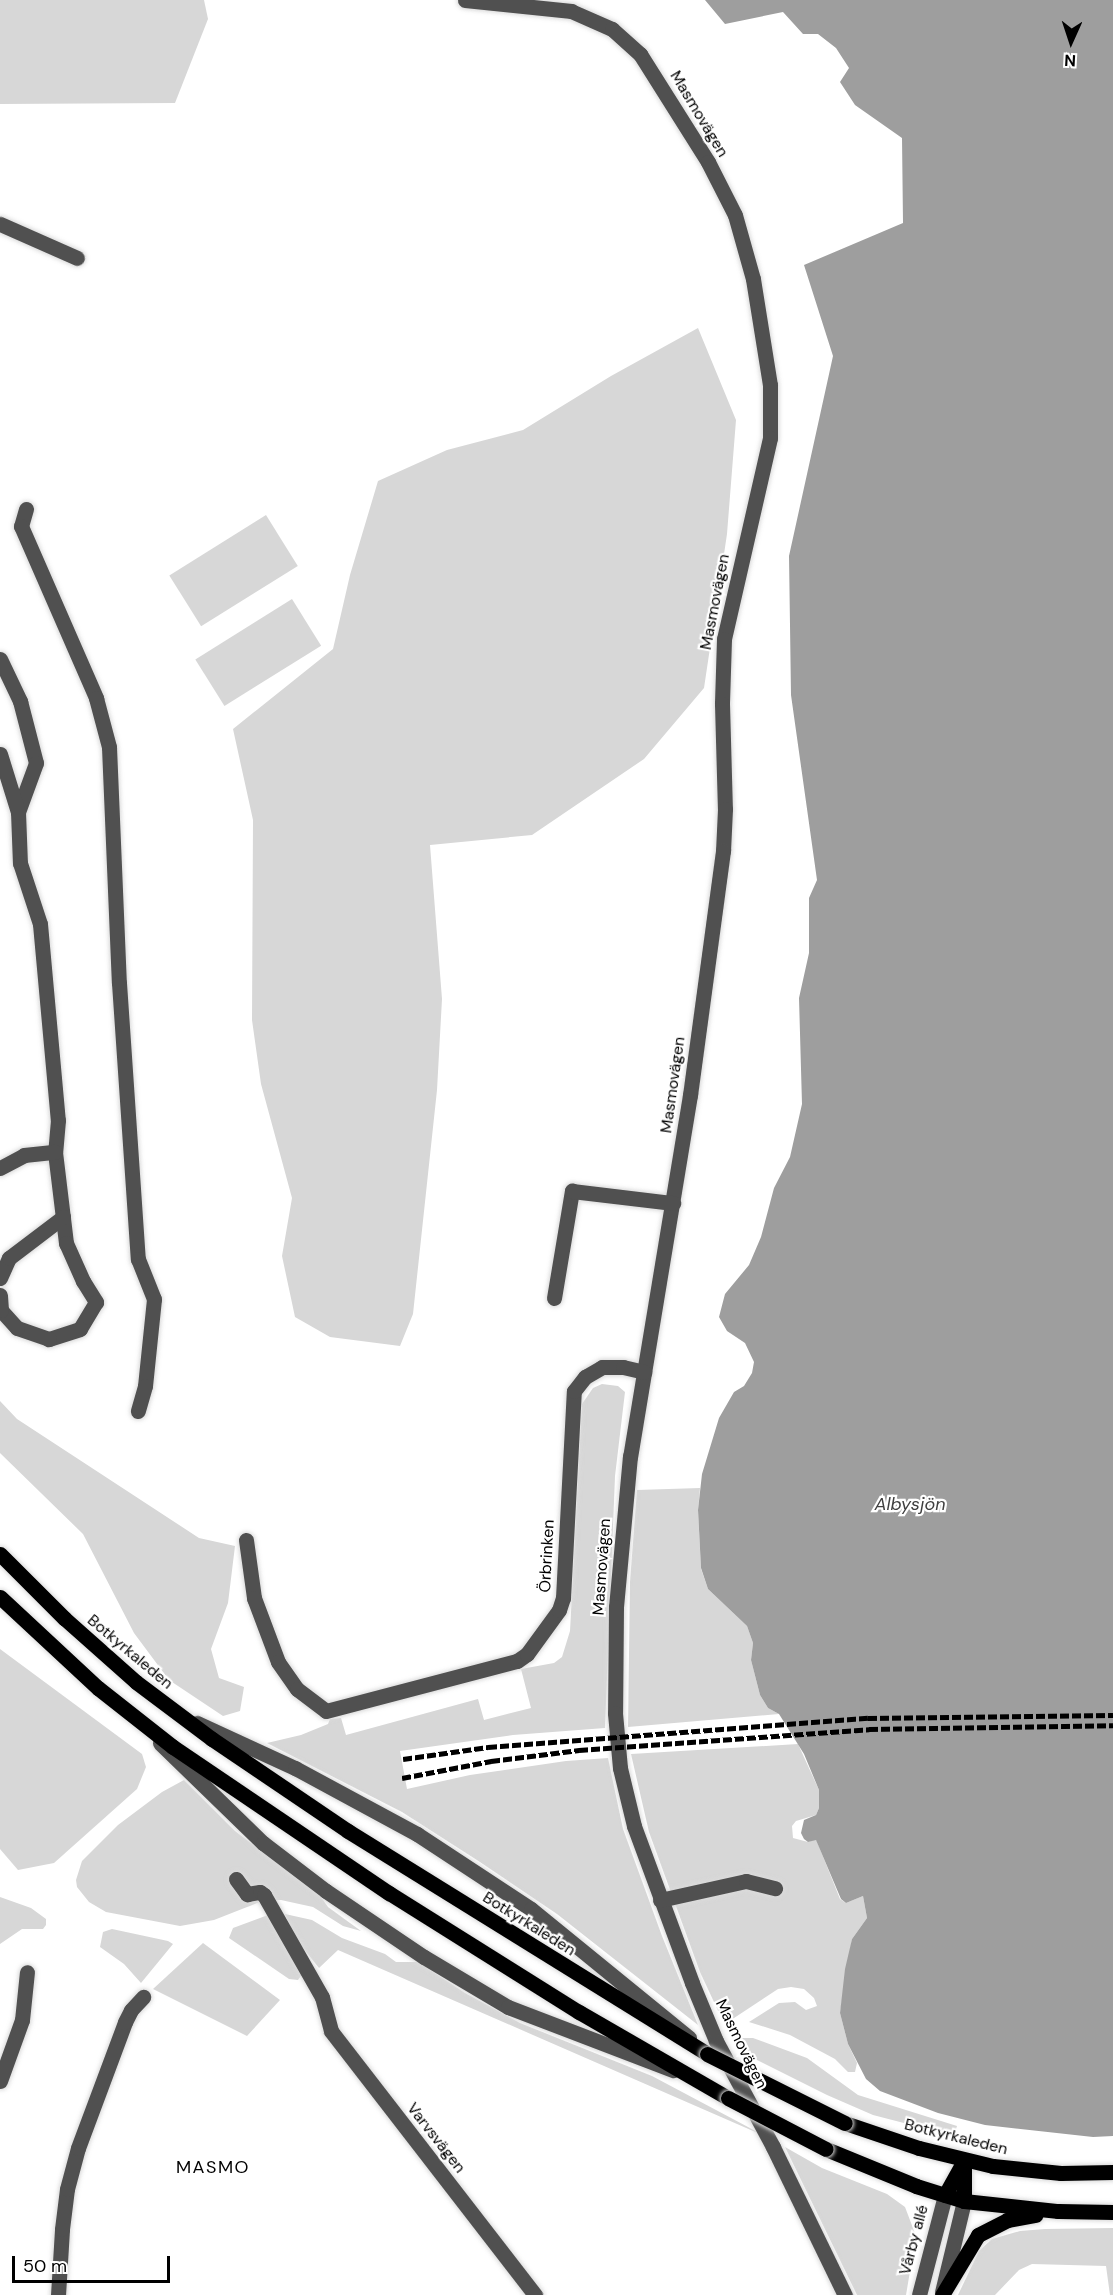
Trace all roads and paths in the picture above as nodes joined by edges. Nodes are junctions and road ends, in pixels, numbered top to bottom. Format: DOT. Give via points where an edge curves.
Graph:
graph roads {
  1 [pos="465,0"];
  2 [pos="0,224"];
  3 [pos="77,258"];
  4 [pos="26,509"];
  5 [pos="0,659"];
  6 [pos="0,754"];
  7 [pos="18,813"];
  8 [pos="55,1152"];
  9 [pos="0,1168"];
  10 [pos="673,1203"];
  11 [pos="63,1217"];
  12 [pos="0,1278"];
  13 [pos="0,1295"];
  14 [pos="554,1298"];
  15 [pos="644,1372"];
  16 [pos="138,1411"];
  17 [pos="246,1540"];
  18 [pos="0,1554"];
  19 [pos="0,1597"];
  20 [pos="177,1713"];
  21 [pos="141,1724"];
  22 [pos="236,1879"];
  23 [pos="775,1888"];
  24 [pos="660,1900"];
  25 [pos="27,1972"];
  26 [pos="143,1997"];
  27 [pos="707,2055"];
  28 [pos="690,2076"];
  29 [pos="0,2081"];
  30 [pos="964,2161"];
  31 [pos="1113,2172"];
  32 [pos="945,2195"];
  33 [pos="964,2201"];
  34 [pos="1059,2211"];
  35 [pos="1113,2212"];
  36 [pos="58,2295"];
  37 [pos="535,2295"];
  38 [pos="845,2295"];
  39 [pos="919,2295"];
  40 [pos="942,2295"];
  1 -- 10 [label="street, Masmovägen" via="571,11 612,29 629,43 656,77 708,162 735,215 753,279 772,421 724,639 723,851"];
  2 -- 3 [label="street"];
  4 -- 16 [label="street" via="21,526 96,698 109,747 119,982 138,1259 154,1299 145,1386"];
  5 -- 7 [label="street" via="20,701 36,763"];
  6 -- 7 [label="street"];
  7 -- 8 [label="street" via="20,863 40,924 58,1120"];
  8 -- 9 [label="street" via="24,1155"];
  8 -- 11 [label="street"];
  10 -- 14 [label="street" via="572,1191"];
  10 -- 15 [label="street, Masmovägen"];
  11 -- 12 [label="street" via="9,1258"];
  11 -- 13 [label="street" via="66,1243 96,1302 80,1329 49,1339 17,1328 1,1310"];
  15 -- 17 [label="street, Örbrinken" via="623,1366 602,1367 585,1377 574,1391 563,1598 559,1610 527,1654 517,1661 326,1711 297,1689 278,1662 255,1598"];
  15 -- 24 [label="street, Masmovägen" via="622,1522 615,1713 625,1792"];
  18 -- 20 [label="main road, Botkyrkaleden" via="104,1654"];
  19 -- 21 [label="main road"];
  20 -- 27 [label="main road, Botkyrkaleden" via="348,1832"];
  20 -- 27 [label="street" via="360,1801 466,1865 587,1952"];
  21 -- 28 [label="main road" via="389,1893"];
  21 -- 28 [label="street" via="263,1843 424,1957 508,2007"];
  22 -- 37 [label="street, Varvsvägen" via="247,1894 264,1895 322,1997 331,2031"];
  23 -- 24 [label="street" via="746,1881"];
  24 -- 38 [label="street, Masmovägen" via="716,2041"];
  25 -- 29 [label="street" via="22,2020"];
  26 -- 36 [label="street" via="125,2022 78,2148 62,2229"];
  27 -- 30 [label="main road, Botkyrkaleden, bridge" via="845,2123"];
  28 -- 32 [label="main road, bridge" via="826,2149"];
  30 -- 31 [label="main road, Botkyrkaleden" via="1036,2172"];
  30 -- 32 [label="main road"];
  30 -- 33 [label="main road"];
  32 -- 33 [label="main road"];
  32 -- 39 [label="street, Vårby allé"];
  33 -- 34 [label="main road"];
  33 -- 40 [label="street"];
  34 -- 35 [label="main road"];
  34 -- 40 [label="main road" via="1006,2220 985,2230 972,2242"];
}
